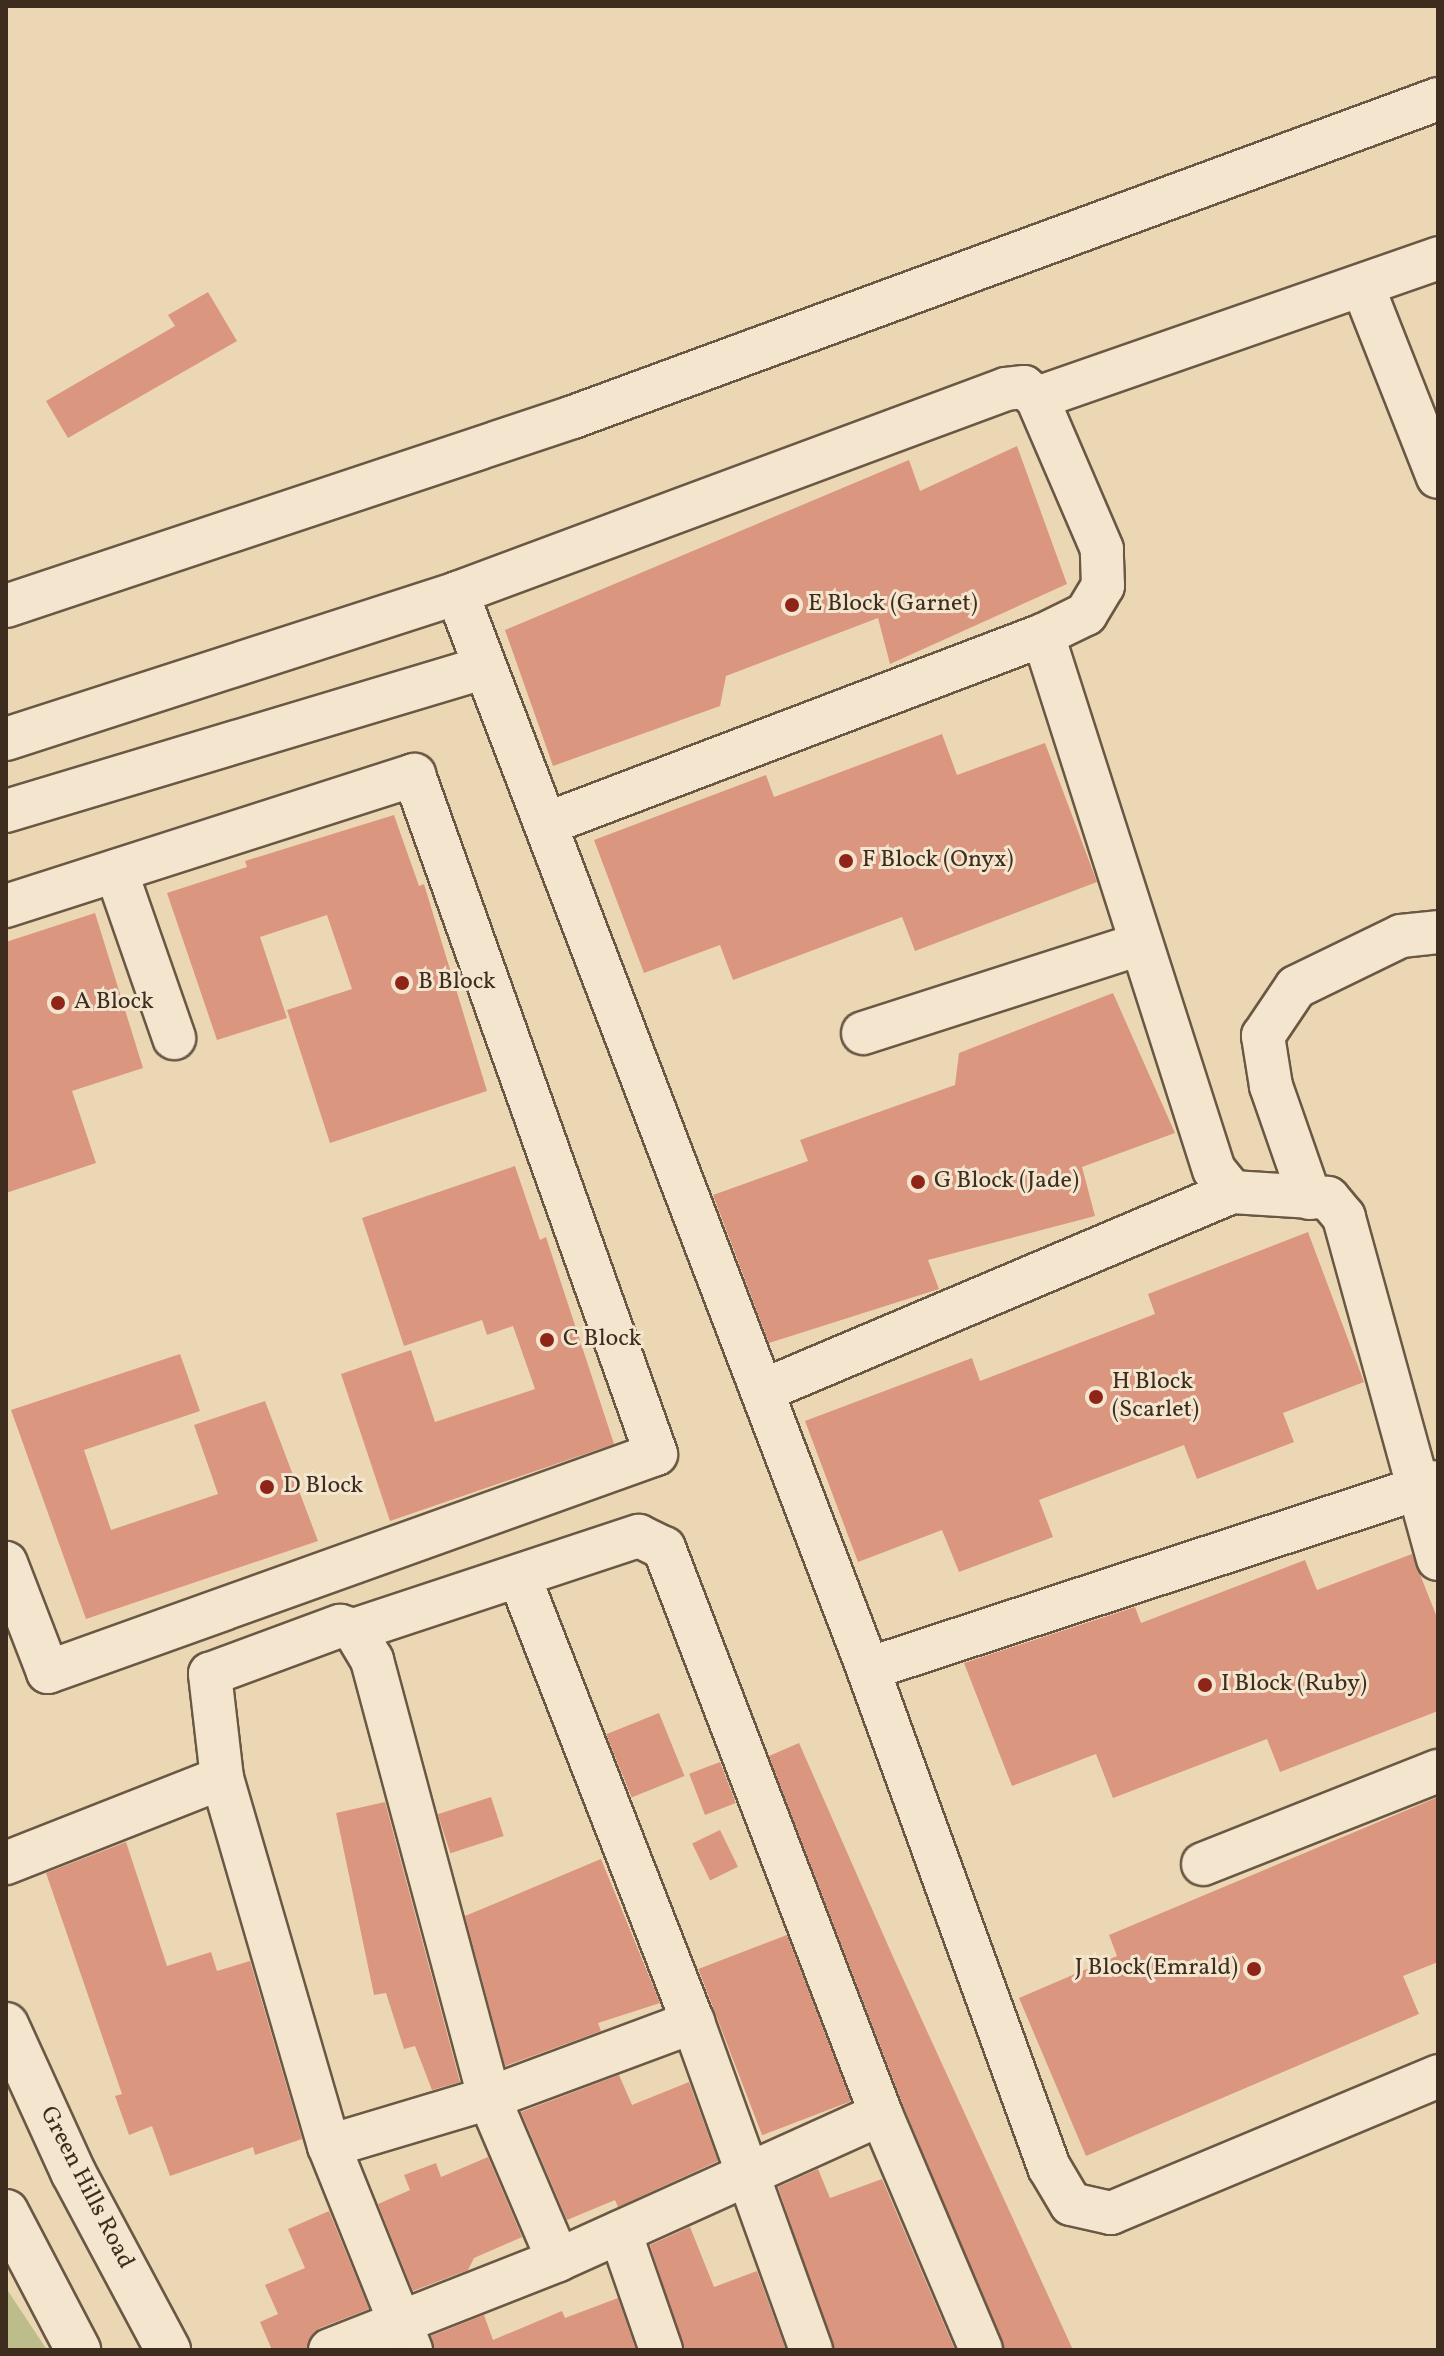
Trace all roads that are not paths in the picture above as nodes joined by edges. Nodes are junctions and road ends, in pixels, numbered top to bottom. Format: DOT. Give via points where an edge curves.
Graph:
graph roads {
  1 [pos="1438,99"];
  2 [pos="1438,258"];
  3 [pos="1363,287"];
  4 [pos="1037,398"];
  5 [pos="1438,477"];
  6 [pos="457,593"];
  7 [pos="6,606"];
  8 [pos="1043,635"];
  9 [pos="484,668"];
  10 [pos="76,716"];
  11 [pos="6,739"];
  12 [pos="98,780"];
  13 [pos="6,811"];
  14 [pos="546,824"];
  15 [pos="116,871"];
  16 [pos="6,906"];
  17 [pos="1438,932"];
  18 [pos="1140,944"];
  19 [pos="863,1033"];
  20 [pos="174,1038"];
  21 [pos="1232,1192"];
  22 [pos="1310,1198"];
  23 [pos="762,1391"];
  24 [pos="1427,1485"];
  25 [pos="1438,1559"];
  26 [pos="6,1563"];
  27 [pos="519,1576"];
  28 [pos="354,1630"];
  29 [pos="868,1669"];
  30 [pos="1438,1771"];
  31 [pos="222,1778"];
  32 [pos="6,1863"];
  33 [pos="1203,1864"];
  34 [pos="693,2022"];
  35 [pos="6,2025"];
  36 [pos="1438,2076"];
  37 [pos="489,2098"];
  38 [pos="881,2114"];
  39 [pos="329,2146"];
  40 [pos="744,2176"];
  41 [pos="6,2212"];
  42 [pos="620,2232"];
  43 [pos="558,2260"];
  44 [pos="406,2337"];
  45 [pos="78,2350"];
  46 [pos="168,2350"];
  47 [pos="330,2350"];
  48 [pos="661,2350"];
  49 [pos="811,2350"];
  50 [pos="981,2350"];
  1 -- 7 [label="street" via="573,417"];
  2 -- 3 [label="street"];
  3 -- 4 [label="street"];
  3 -- 5 [label="street"];
  4 -- 6 [label="street" via="1024,387 1006,389"];
  4 -- 8 [label="street" via="1102,549 1103,574 1103,586 1086,614"];
  6 -- 9 [label="street"];
  6 -- 10 [label="street"];
  8 -- 14 [label="street"];
  8 -- 18 [label="street"];
  9 -- 12 [label="street"];
  9 -- 14 [label="street"];
  10 -- 11 [label="street"];
  10 -- 12 [label="street"];
  12 -- 13 [label="street"];
  14 -- 23 [label="street"];
  15 -- 16 [label="street"];
  15 -- 20 [label="street"];
  15 -- 26 [label="street" via="414,775 656,1454 48,1672"];
  17 -- 22 [label="street" via="1401,936 1296,987 1263,1036 1271,1086"];
  18 -- 19 [label="street"];
  18 -- 21 [label="street" via="1214,1170"];
  21 -- 22 [label="street"];
  21 -- 23 [label="street"];
  22 -- 24 [label="street" via="1328,1198 1344,1217"];
  23 -- 29 [label="street"];
  24 -- 25 [label="street"];
  24 -- 29 [label="street"];
  27 -- 28 [label="street"];
  27 -- 34 [label="street"];
  27 -- 38 [label="street" via="639,1536 664,1548"];
  28 -- 31 [label="street" via="340,1626 210,1674"];
  28 -- 37 [label="street" via="372,1660"];
  29 -- 36 [label="street" via="1049,2167 1071,2204 1111,2213"];
  30 -- 33 [label="street"];
  31 -- 32 [label="street"];
  31 -- 39 [label="street"];
  34 -- 37 [label="street"];
  34 -- 40 [label="street"];
  35 -- 46 [label="street, Green Hills Road" via="73,2172"];
  37 -- 39 [label="street"];
  37 -- 43 [label="street"];
  38 -- 40 [label="street"];
  38 -- 50 [label="street"];
  39 -- 44 [label="street"];
  40 -- 42 [label="street"];
  40 -- 49 [label="street"];
  41 -- 45 [label="street"];
  42 -- 43 [label="street"];
  42 -- 48 [label="street"];
  43 -- 44 [label="street"];
  44 -- 47 [label="street"];
}
